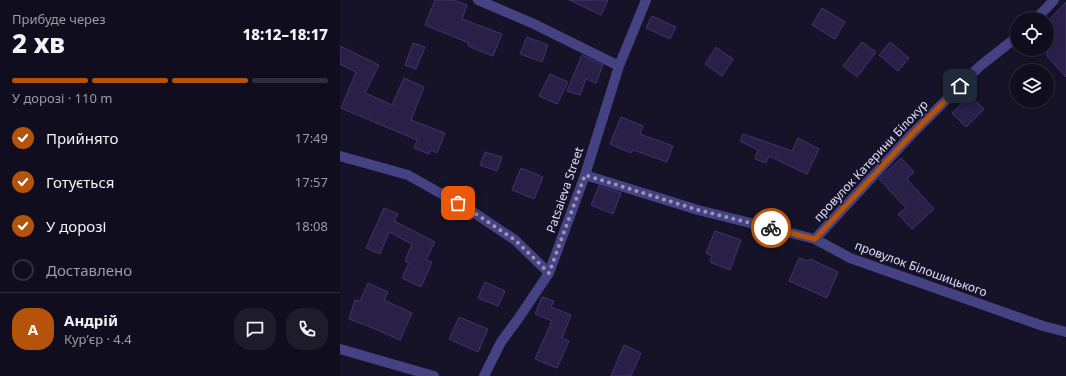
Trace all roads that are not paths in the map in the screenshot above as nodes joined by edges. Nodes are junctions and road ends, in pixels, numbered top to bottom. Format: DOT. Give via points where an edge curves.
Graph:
graph roads {
  1 [pos="478,0"];
  2 [pos="646,0"];
  3 [pos="1054,0"];
  4 [pos="1043,12"];
  5 [pos="1010,42"];
  6 [pos="619,66"];
  7 [pos="340,156"];
  8 [pos="585,175"];
  9 [pos="815,239"];
  10 [pos="549,273"];
  11 [pos="1066,332"];
  12 [pos="340,349"];
  13 [pos="434,376"];
  14 [pos="484,376"];
  1 -- 6 [label="street" via="534,24"];
  2 -- 6 [label="street, Patsaieva Street"];
  3 -- 4 [label="street"];
  5 -- 9 [label="street, провулок Катерини Білокур" via="980,66 922,124"];
  6 -- 8 [label="street, Patsaieva Street"];
  7 -- 10 [label="street" via="408,175 436,190 515,240"];
  8 -- 9 [label="street, провулок Білошицького" via="698,210"];
  8 -- 10 [label="street, Patsaieva Street"];
  9 -- 11 [label="street, провулок Білошицького" via="850,258"];
  10 -- 14 [label="street, Patsaieva Street" via="501,342"];
  12 -- 13 [label="street"];
}
